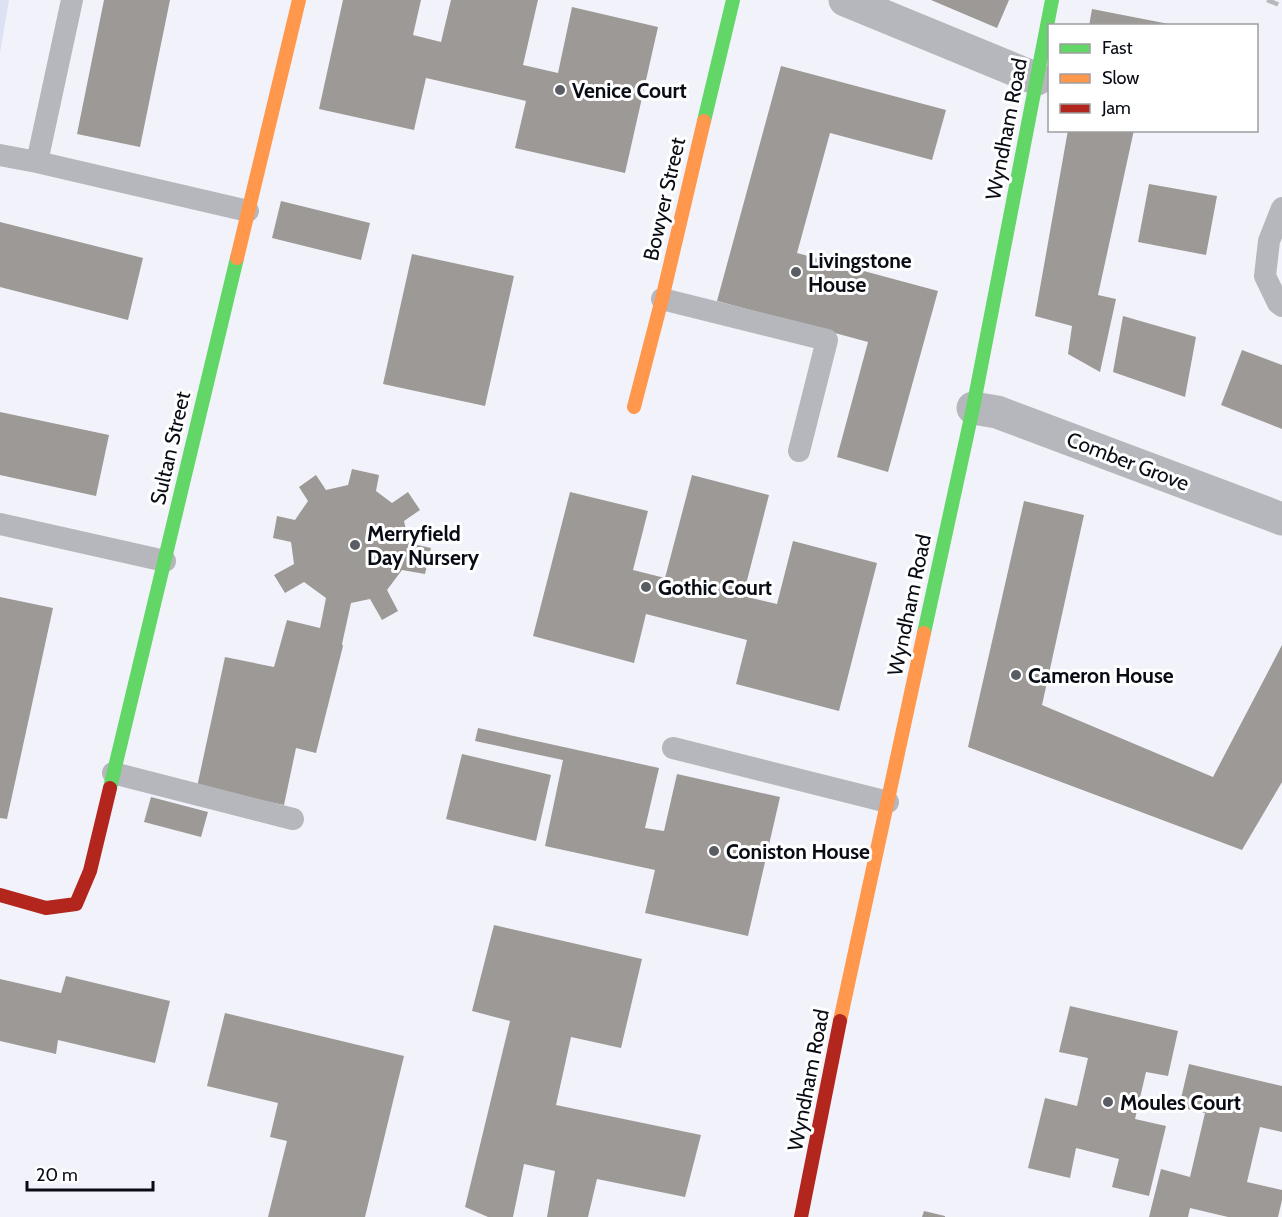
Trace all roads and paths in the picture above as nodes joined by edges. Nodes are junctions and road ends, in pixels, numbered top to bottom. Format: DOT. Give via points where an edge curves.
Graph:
graph roads {
  1 [pos="72,0"];
  2 [pos="299,0"];
  3 [pos="733,0"];
  4 [pos="845,0"];
  5 [pos="1052,0"];
  6 [pos="1037,79"];
  7 [pos="0,155"];
  8 [pos="37,162"];
  9 [pos="1282,208"];
  10 [pos="248,211"];
  11 [pos="662,299"];
  12 [pos="1282,306"];
  13 [pos="634,407"];
  14 [pos="972,408"];
  15 [pos="799,451"];
  16 [pos="1282,519"];
  17 [pos="0,524"];
  18 [pos="165,561"];
  19 [pos="673,748"];
  20 [pos="113,773"];
  21 [pos="888,802"];
  22 [pos="293,819"];
  23 [pos="0,895"];
  24 [pos="801,1217"];
  1 -- 8 [label="lane"];
  2 -- 10 [label="street, Sultan Street"];
  3 -- 11 [label="street, Bowyer Street"];
  4 -- 6 [label="street"];
  5 -- 6 [label="street, Wyndham Road"];
  6 -- 14 [label="street, Wyndham Road"];
  7 -- 8 [label="lane"];
  8 -- 10 [label="lane"];
  9 -- 12 [label="lane" via="1269,241 1265,276"];
  10 -- 18 [label="street, Sultan Street"];
  11 -- 13 [label="street, Bowyer Street"];
  11 -- 15 [label="lane" via="827,340"];
  14 -- 16 [label="street, Comber Grove" via="998,412"];
  14 -- 21 [label="street, Wyndham Road"];
  17 -- 18 [label="lane"];
  18 -- 20 [label="street, Sultan Street"];
  19 -- 21 [label="lane"];
  20 -- 22 [label="lane"];
  20 -- 23 [label="street, Sultan Street" via="90,870 76,904 46,908"];
  21 -- 24 [label="street, Wyndham Road"];
}
